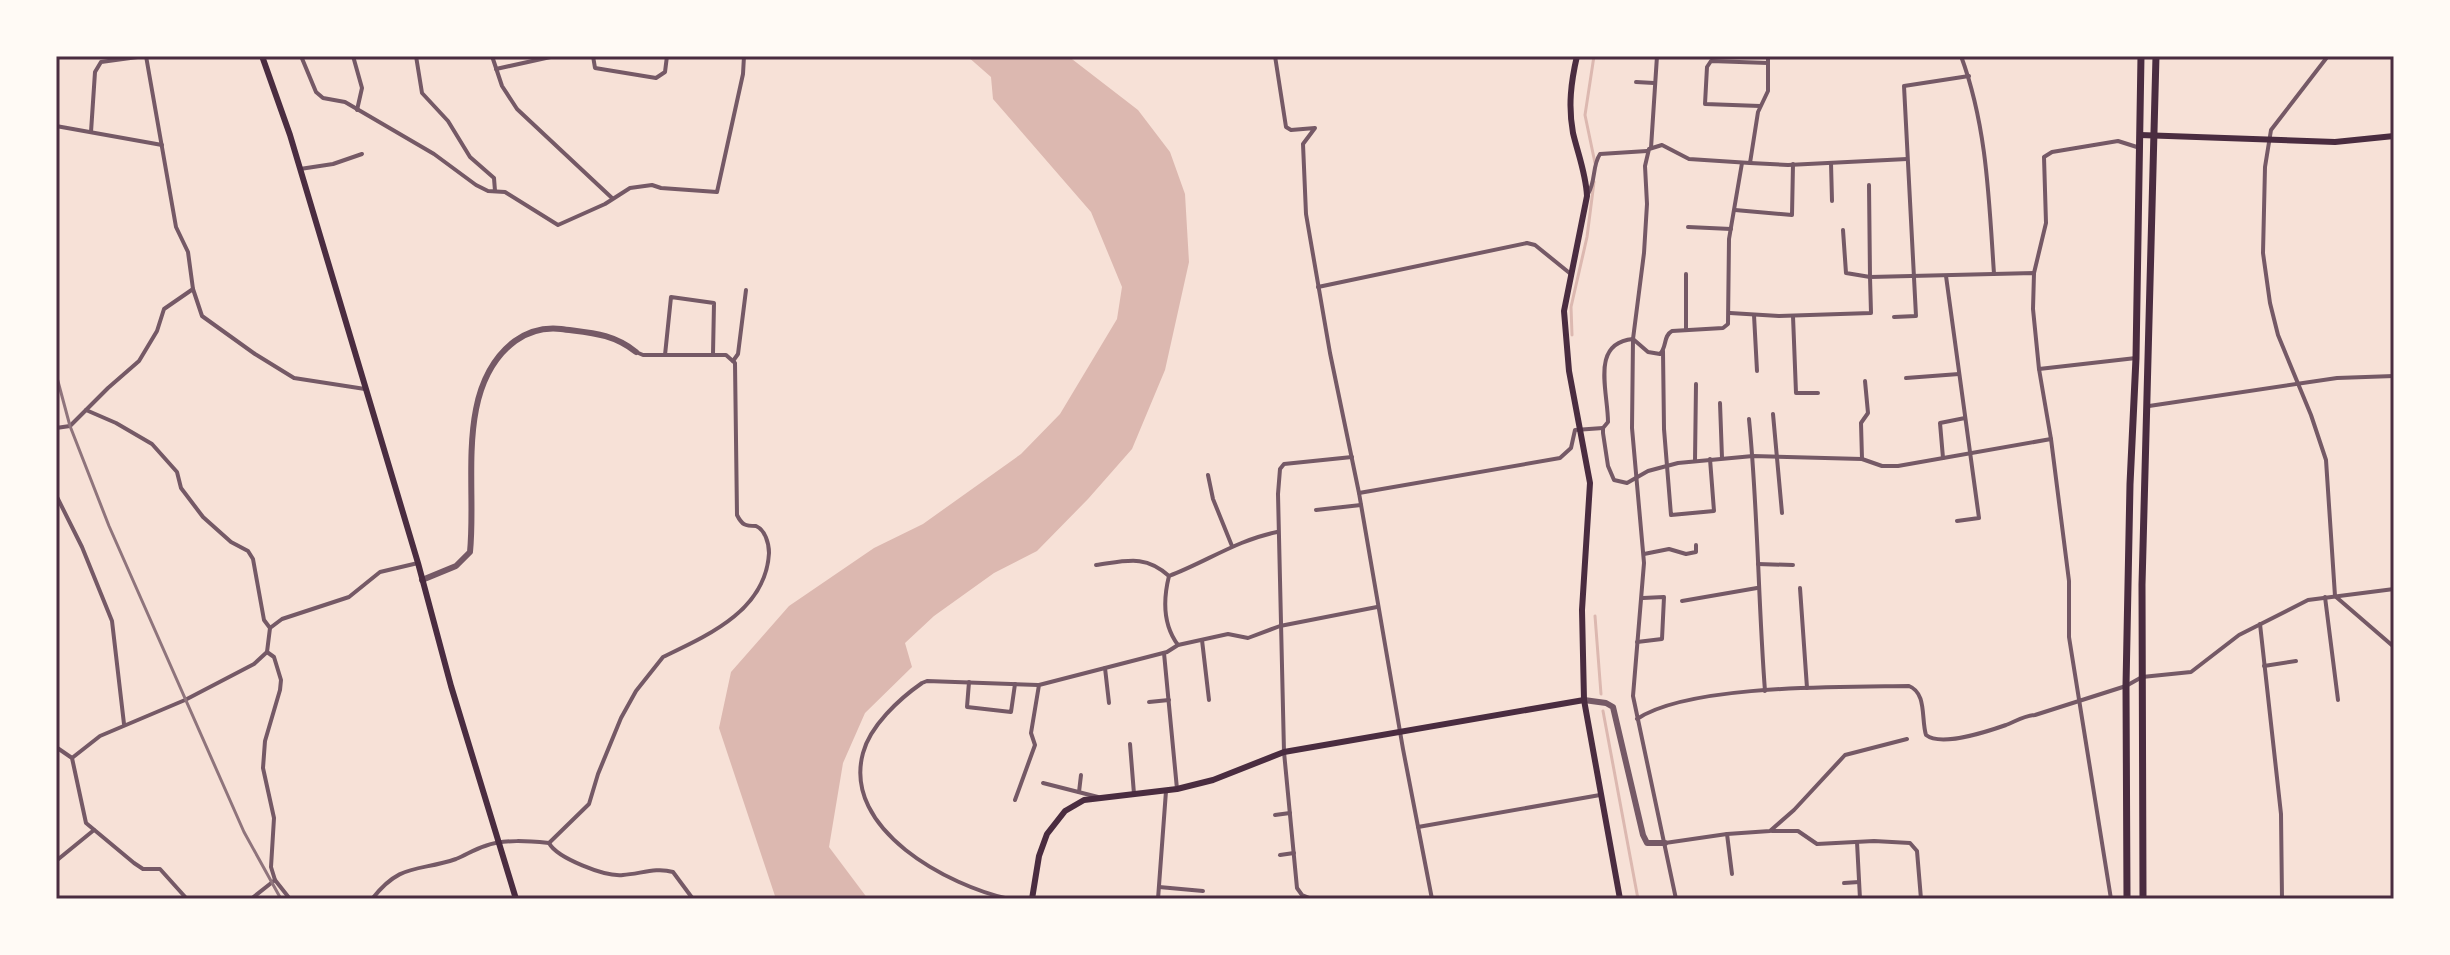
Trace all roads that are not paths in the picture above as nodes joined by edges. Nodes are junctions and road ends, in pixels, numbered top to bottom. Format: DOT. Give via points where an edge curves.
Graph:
graph roads {
  1 [pos="146,56"];
  2 [pos="262,56"];
  3 [pos="301,56"];
  4 [pos="353,56"];
  5 [pos="416,56"];
  6 [pos="492,56"];
  7 [pos="555,56"];
  8 [pos="593,56"];
  9 [pos="667,56"];
  10 [pos="744,56"];
  11 [pos="1275,56"];
  12 [pos="1577,56"];
  13 [pos="1657,56"];
  14 [pos="1768,56"];
  15 [pos="1961,56"];
  16 [pos="2141,56"];
  17 [pos="2156,56"];
  18 [pos="2328,56"];
  19 [pos="101,59"];
  20 [pos="1768,63"];
  21 [pos="496,69"];
  22 [pos="1969,76"];
  23 [pos="1636,82"];
  24 [pos="1654,83"];
  25 [pos="1760,106"];
  26 [pos="357,110"];
  27 [pos="56,126"];
  28 [pos="91,132"];
  29 [pos="2140,135"];
  30 [pos="2152,135"];
  31 [pos="2394,136"];
  32 [pos="2268,141"];
  33 [pos="162,145"];
  34 [pos="2140,148"];
  35 [pos="1649,150"];
  36 [pos="362,154"];
  37 [pos="1908,159"];
  38 [pos="1742,163"];
  39 [pos="1750,163"];
  40 [pos="1831,163"];
  41 [pos="1793,164"];
  42 [pos="300,169"];
  43 [pos="1869,185"];
  44 [pos="495,191"];
  45 [pos="1587,196"];
  46 [pos="612,198"];
  47 [pos="1832,201"];
  48 [pos="1735,210"];
  49 [pos="1792,215"];
  50 [pos="1800,216"];
  51 [pos="1688,227"];
  52 [pos="1731,229"];
  53 [pos="1843,230"];
  54 [pos="2034,273"];
  55 [pos="1686,274"];
  56 [pos="1994,274"];
  57 [pos="1572,275"];
  58 [pos="1946,276"];
  59 [pos="1870,277"];
  60 [pos="1913,277"];
  61 [pos="1318,287"];
  62 [pos="193,289"];
  63 [pos="746,290"];
  64 [pos="1730,313"];
  65 [pos="1754,315"];
  66 [pos="1793,316"];
  67 [pos="1894,317"];
  68 [pos="1686,330"];
  69 [pos="1633,339"];
  70 [pos="1663,351"];
  71 [pos="636,352"];
  72 [pos="665,355"];
  73 [pos="713,355"];
  74 [pos="2136,358"];
  75 [pos="733,361"];
  76 [pos="2039,369"];
  77 [pos="1757,371"];
  78 [pos="1959,374"];
  79 [pos="2394,376"];
  80 [pos="1906,378"];
  81 [pos="1865,381"];
  82 [pos="1696,384"];
  83 [pos="2299,385"];
  84 [pos="365,389"];
  85 [pos="1818,393"];
  86 [pos="1720,403"];
  87 [pos="2146,407"];
  88 [pos="86,410"];
  89 [pos="1773,414"];
  90 [pos="1965,418"];
  91 [pos="1749,419"];
  92 [pos="56,428"];
  93 [pos="1580,428"];
  94 [pos="1603,428"];
  95 [pos="2051,439"];
  96 [pos="1970,453"];
  97 [pos="1753,456"];
  98 [pos="1777,456"];
  99 [pos="1352,457"];
  100 [pos="1722,458"];
  101 [pos="1943,458"];
  102 [pos="1710,459"];
  103 [pos="1862,459"];
  104 [pos="1695,461"];
  105 [pos="1666,466"];
  106 [pos="1208,475"];
  107 [pos="1638,477"];
  108 [pos="1359,493"];
  109 [pos="56,495"];
  110 [pos="1361,505"];
  111 [pos="1316,510"];
  112 [pos="1782,513"];
  113 [pos="1957,521"];
  114 [pos="1277,532"];
  115 [pos="1696,545"];
  116 [pos="1232,546"];
  117 [pos="1644,554"];
  118 [pos="418,563"];
  119 [pos="1758,564"];
  120 [pos="1096,565"];
  121 [pos="1793,565"];
  122 [pos="1169,576"];
  123 [pos="422,580"];
  124 [pos="1757,588"];
  125 [pos="1800,588"];
  126 [pos="2394,589"];
  127 [pos="2335,596"];
  128 [pos="2325,597"];
  129 [pos="1643,598"];
  130 [pos="1682,601"];
  131 [pos="1377,607"];
  132 [pos="2260,624"];
  133 [pos="1280,626"];
  134 [pos="270,628"];
  135 [pos="1202,640"];
  136 [pos="1637,642"];
  137 [pos="1178,645"];
  138 [pos="2394,647"];
  139 [pos="267,652"];
  140 [pos="1164,653"];
  141 [pos="2296,661"];
  142 [pos="2264,666"];
  143 [pos="1105,668"];
  144 [pos="2142,677"];
  145 [pos="969,682"];
  146 [pos="1015,684"];
  147 [pos="1039,685"];
  148 [pos="2126,686"];
  149 [pos="1807,688"];
  150 [pos="1765,691"];
  151 [pos="1169,700"];
  152 [pos="1209,700"];
  153 [pos="1584,700"];
  154 [pos="2338,700"];
  155 [pos="2080,701"];
  156 [pos="1149,702"];
  157 [pos="1109,703"];
  158 [pos="1637,719"];
  159 [pos="124,724"];
  160 [pos="1401,731"];
  161 [pos="1907,739"];
  162 [pos="1130,744"];
  163 [pos="56,748"];
  164 [pos="1284,752"];
  165 [pos="72,758"];
  166 [pos="1081,775"];
  167 [pos="1043,783"];
  168 [pos="1177,789"];
  169 [pos="1166,791"];
  170 [pos="1079,792"];
  171 [pos="1134,794"];
  172 [pos="1600,795"];
  173 [pos="1098,797"];
  174 [pos="1015,800"];
  175 [pos="1290,813"];
  176 [pos="1275,815"];
  177 [pos="1418,827"];
  178 [pos="94,830"];
  179 [pos="1770,831"];
  180 [pos="1727,834"];
  181 [pos="1857,842"];
  182 [pos="499,843"];
  183 [pos="549,843"];
  184 [pos="1665,843"];
  185 [pos="1294,853"];
  186 [pos="1280,855"];
  187 [pos="56,861"];
  188 [pos="1732,874"];
  189 [pos="275,880"];
  190 [pos="1859,882"];
  191 [pos="1844,883"];
  192 [pos="1159,887"];
  193 [pos="1203,891"];
  194 [pos="187,899"];
  195 [pos="251,899"];
  196 [pos="290,899"];
  197 [pos="372,899"];
  198 [pos="516,899"];
  199 [pos="693,899"];
  200 [pos="1009,899"];
  201 [pos="1032,899"];
  202 [pos="1158,899"];
  203 [pos="1312,899"];
  204 [pos="1432,899"];
  205 [pos="1620,899"];
  206 [pos="1676,899"];
  207 [pos="1860,899"];
  208 [pos="1921,899"];
  209 [pos="2111,899"];
  210 [pos="2127,899"];
  211 [pos="2143,899"];
  212 [pos="2282,899"];
  1 -- 19 [label="street"];
  1 -- 33 [label="street"];
  2 -- 42 [label="main road"];
  3 -- 26 [label="street" via="316,92"];
  4 -- 26 [label="street" via="362,88"];
  5 -- 44 [label="street" via="422,93 470,157 494,178"];
  6 -- 21 [label="street"];
  7 -- 21 [label="street"];
  8 -- 9 [label="street" via="595,68 656,78 665,72"];
  10 -- 46 [label="street" via="717,192 652,185"];
  11 -- 61 [label="street" via="1286,127 1315,128 1303,144 1306,214"];
  12 -- 45 [label="main road" via="1571,117"];
  13 -- 24 [label="street"];
  14 -- 20 [label="street"];
  15 -- 22 [label="street"];
  16 -- 29 [label="highway"];
  17 -- 30 [label="highway"];
  18 -- 32 [label="street" via="2279,118"];
  19 -- 28 [label="street" via="95,72"];
  20 -- 25 [label="street" via="1768,94"];
  20 -- 25 [label="street" via="1711,61 1707,67 1705,104"];
  21 -- 46 [label="street" via="517,109"];
  22 -- 37 [label="street" via="1904,86"];
  22 -- 56 [label="street" via="1987,173"];
  23 -- 24 [label="street"];
  24 -- 35 [label="street"];
  25 -- 39 [label="street"];
  26 -- 44 [label="street" via="476,185"];
  27 -- 28 [label="street"];
  28 -- 33 [label="street"];
  29 -- 30 [label="main road"];
  29 -- 34 [label="highway"];
  30 -- 32 [label="main road"];
  30 -- 87 [label="highway"];
  31 -- 32 [label="main road"];
  32 -- 83 [label="street" via="2263,253 2267,288 2278,335"];
  33 -- 62 [label="street"];
  34 -- 54 [label="street" via="2118,141 2044,157 2046,223"];
  34 -- 74 [label="highway"];
  35 -- 38 [label="street" via="1666,146 1689,159"];
  35 -- 45 [label="street" via="1600,154"];
  35 -- 69 [label="street"];
  36 -- 42 [label="street"];
  37 -- 40 [label="street"];
  37 -- 60 [label="street"];
  38 -- 39 [label="street"];
  38 -- 48 [label="street"];
  39 -- 41 [label="street"];
  40 -- 41 [label="street"];
  40 -- 47 [label="street"];
  41 -- 49 [label="street"];
  42 -- 84 [label="main road"];
  43 -- 59 [label="street"];
  44 -- 46 [label="street" via="558,225"];
  45 -- 57 [label="main road"];
  48 -- 49 [label="street"];
  48 -- 52 [label="street"];
  49 -- 50 [label="street"];
  51 -- 52 [label="street"];
  52 -- 64 [label="street"];
  53 -- 59 [label="street" via="1846,273"];
  54 -- 56 [label="street"];
  54 -- 76 [label="street"];
  55 -- 68 [label="street"];
  56 -- 58 [label="street"];
  57 -- 61 [label="street" via="1527,243"];
  57 -- 93 [label="main road" via="1564,311"];
  58 -- 60 [label="street"];
  58 -- 78 [label="street"];
  59 -- 60 [label="street"];
  59 -- 66 [label="street" via="1871,313"];
  60 -- 67 [label="street" via="1916,316"];
  61 -- 99 [label="street"];
  62 -- 84 [label="street" via="202,316 294,378"];
  62 -- 88 [label="street" via="164,309 139,361"];
  63 -- 75 [label="street"];
  64 -- 65 [label="street"];
  64 -- 68 [label="street" via="1723,328"];
  65 -- 66 [label="street"];
  65 -- 77 [label="street"];
  66 -- 85 [label="street" via="1796,393"];
  68 -- 70 [label="street" via="1669,333"];
  69 -- 70 [label="street" via="1651,353"];
  69 -- 94 [label="street" via="1618,342 1607,354 1608,422"];
  69 -- 107 [label="street" via="1632,428"];
  70 -- 105 [label="street"];
  71 -- 72 [label="street"];
  71 -- 123 [label="street" via="614,337 551,328 524,334 501,352 484,380 474,417 470,552 456,566"];
  72 -- 73 [label="street"];
  72 -- 73 [label="street" via="671,297 714,303"];
  73 -- 75 [label="street"];
  74 -- 76 [label="street"];
  74 -- 148 [label="highway"];
  75 -- 183 [label="street" via="737,515 740,523 763,533 769,549 765,581 734,617 654,666 621,718 589,804"];
  76 -- 95 [label="street"];
  78 -- 80 [label="street"];
  78 -- 90 [label="street"];
  79 -- 83 [label="street"];
  81 -- 103 [label="street" via="1868,413 1861,423"];
  82 -- 104 [label="street"];
  83 -- 87 [label="street"];
  83 -- 127 [label="street" via="2326,460"];
  84 -- 118 [label="main road"];
  86 -- 100 [label="street"];
  87 -- 144 [label="highway"];
  88 -- 92 [label="street" via="70,426"];
  88 -- 134 [label="street" via="152,444 177,472 181,488 203,517 248,551"];
  89 -- 98 [label="street"];
  90 -- 96 [label="street"];
  90 -- 101 [label="street" via="1940,423"];
  91 -- 97 [label="street"];
  93 -- 94 [label="street"];
  93 -- 108 [label="street" via="1560,458"];
  93 -- 153 [label="main road" via="1590,483 1582,610"];
  94 -- 107 [label="street" via="1612,478 1624,483"];
  95 -- 96 [label="street"];
  95 -- 155 [label="street" via="2069,581 2068,632"];
  96 -- 101 [label="street"];
  96 -- 113 [label="street" via="1979,518"];
  97 -- 98 [label="street"];
  97 -- 100 [label="street"];
  97 -- 119 [label="street"];
  98 -- 103 [label="street"];
  98 -- 112 [label="street"];
  99 -- 108 [label="street"];
  99 -- 114 [label="street" via="1283,464"];
  100 -- 102 [label="street"];
  101 -- 103 [label="street" via="1888,467"];
  102 -- 104 [label="street"];
  102 -- 105 [label="street" via="1714,511 1671,515"];
  104 -- 105 [label="street"];
  105 -- 107 [label="street"];
  106 -- 116 [label="street"];
  107 -- 117 [label="street"];
  108 -- 110 [label="street"];
  109 -- 159 [label="street" via="112,621"];
  110 -- 111 [label="street"];
  110 -- 131 [label="street"];
  114 -- 116 [label="street"];
  114 -- 133 [label="street"];
  115 -- 117 [label="street" via="1697,554 1669,549"];
  116 -- 122 [label="street"];
  117 -- 129 [label="street"];
  118 -- 123 [label="main road"];
  118 -- 134 [label="street" via="380,572 349,597"];
  119 -- 121 [label="street"];
  119 -- 124 [label="street"];
  120 -- 122 [label="street" via="1147,561"];
  122 -- 137 [label="street" via="1166,619"];
  123 -- 182 [label="main road"];
  124 -- 130 [label="street"];
  124 -- 150 [label="street"];
  125 -- 149 [label="street"];
  126 -- 127 [label="street"];
  127 -- 128 [label="street"];
  127 -- 138 [label="street"];
  128 -- 132 [label="street" via="2302,602"];
  128 -- 154 [label="street"];
  129 -- 136 [label="street"];
  129 -- 136 [label="street" via="1664,597 1662,639"];
  131 -- 133 [label="street"];
  131 -- 160 [label="street"];
  132 -- 142 [label="street"];
  132 -- 144 [label="street" via="2191,672"];
  133 -- 135 [label="street" via="1248,638 1228,634"];
  133 -- 164 [label="street"];
  134 -- 139 [label="street"];
  135 -- 137 [label="street"];
  135 -- 152 [label="street"];
  136 -- 158 [label="street"];
  137 -- 140 [label="street"];
  139 -- 159 [label="street" via="185,700"];
  139 -- 189 [label="street" via="274,657 281,680 263,768 274,818"];
  140 -- 143 [label="street"];
  140 -- 151 [label="street"];
  141 -- 142 [label="street"];
  142 -- 212 [label="street" via="2281,814"];
  143 -- 147 [label="street"];
  143 -- 157 [label="street"];
  144 -- 148 [label="street"];
  144 -- 211 [label="highway"];
  145 -- 146 [label="street"];
  145 -- 146 [label="street" via="967,707 1011,712"];
  145 -- 200 [label="street" via="927,681 911,692 868,739 861,782 870,809 905,849 964,884"];
  146 -- 147 [label="street"];
  147 -- 174 [label="street" via="1031,733 1035,745"];
  148 -- 155 [label="street"];
  148 -- 210 [label="highway"];
  149 -- 150 [label="street"];
  149 -- 155 [label="street" via="1913,687 1920,695 1926,735 1933,740 2000,727"];
  150 -- 158 [label="street" via="1662,706"];
  151 -- 156 [label="street"];
  151 -- 168 [label="street"];
  153 -- 160 [label="main road"];
  153 -- 172 [label="main road"];
  153 -- 184 [label="street" via="1613,707 1643,835 1647,843"];
  155 -- 209 [label="street"];
  158 -- 184 [label="street"];
  159 -- 165 [label="street"];
  160 -- 164 [label="main road"];
  160 -- 177 [label="street"];
  161 -- 179 [label="street" via="1845,755"];
  162 -- 171 [label="street"];
  163 -- 165 [label="street"];
  164 -- 168 [label="main road"];
  164 -- 175 [label="street"];
  165 -- 178 [label="street" via="86,823"];
  166 -- 170 [label="street"];
  167 -- 170 [label="street"];
  168 -- 169 [label="main road"];
  169 -- 171 [label="main road"];
  169 -- 192 [label="street"];
  170 -- 173 [label="street"];
  171 -- 173 [label="main road"];
  172 -- 177 [label="street"];
  172 -- 205 [label="main road"];
  173 -- 201 [label="main road" via="1065,811 1047,834"];
  175 -- 176 [label="street"];
  175 -- 185 [label="street"];
  177 -- 204 [label="street"];
  178 -- 187 [label="street"];
  178 -- 194 [label="street" via="143,869 160,869"];
  179 -- 180 [label="street"];
  179 -- 181 [label="street" via="1798,831 1816,844"];
  180 -- 184 [label="street"];
  180 -- 188 [label="street"];
  181 -- 190 [label="street"];
  181 -- 208 [label="street" via="1910,843 1917,851"];
  182 -- 183 [label="street"];
  182 -- 197 [label="street" via="401,872"];
  182 -- 198 [label="main road"];
  183 -- 199 [label="street" via="552,850 610,874 673,872"];
  184 -- 206 [label="street"];
  185 -- 186 [label="street"];
  185 -- 203 [label="street" via="1299,892"];
  189 -- 195 [label="street"];
  189 -- 196 [label="street"];
  190 -- 191 [label="street"];
  190 -- 207 [label="street"];
  192 -- 193 [label="street"];
  192 -- 202 [label="street"];
}
